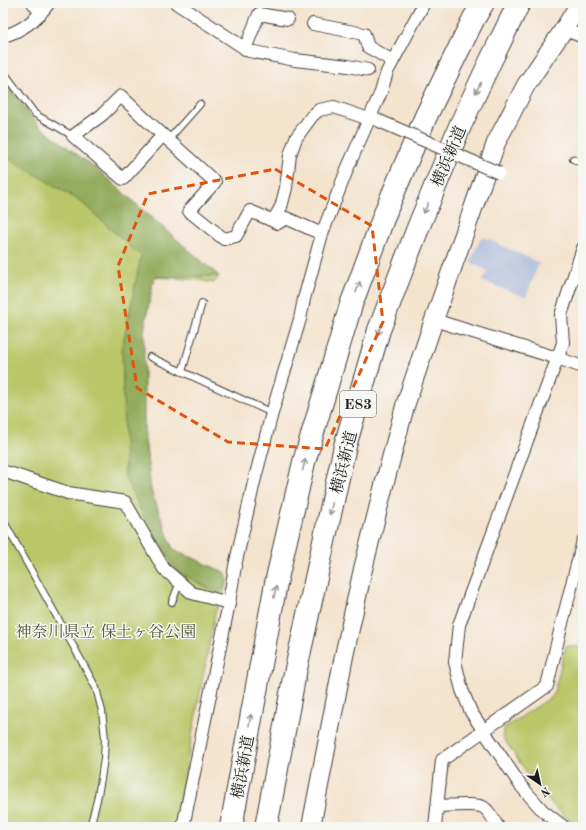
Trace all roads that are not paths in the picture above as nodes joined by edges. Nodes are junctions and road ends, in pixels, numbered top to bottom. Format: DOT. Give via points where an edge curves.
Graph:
graph roads {
  1 [pos="33,3"];
  2 [pos="49,3"];
  3 [pos="176,3"];
  4 [pos="424,3"];
  5 [pos="470,3"];
  6 [pos="482,3"];
  7 [pos="519,3"];
  8 [pos="530,3"];
  9 [pos="580,3"];
  10 [pos="41,13"];
  11 [pos="288,19"];
  12 [pos="313,24"];
  13 [pos="564,29"];
  14 [pos="3,36"];
  15 [pos="583,37"];
  16 [pos="245,49"];
  17 [pos="393,61"];
  18 [pos="490,62"];
  19 [pos="3,71"];
  20 [pos="378,71"];
  21 [pos="200,104"];
  22 [pos="426,116"];
  23 [pos="373,120"];
  24 [pos="73,136"];
  25 [pos="166,138"];
  26 [pos="572,159"];
  27 [pos="583,164"];
  28 [pos="499,173"];
  29 [pos="273,221"];
  30 [pos="322,234"];
  31 [pos="583,248"];
  32 [pos="202,303"];
  33 [pos="434,320"];
  34 [pos="150,357"];
  35 [pos="557,358"];
  36 [pos="583,367"];
  37 [pos="182,372"];
  38 [pos="272,414"];
  39 [pos="3,472"];
  40 [pos="3,520"];
  41 [pos="583,541"];
  42 [pos="581,556"];
  43 [pos="180,582"];
  44 [pos="172,602"];
  45 [pos="229,603"];
  46 [pos="483,731"];
  47 [pos="438,806"];
  48 [pos="90,827"];
  49 [pos="183,827"];
  50 [pos="231,827"];
  51 [pos="266,827"];
  52 [pos="311,827"];
  53 [pos="435,827"];
  54 [pos="498,827"];
  55 [pos="564,827"];
  1 -- 10 [label="street"];
  2 -- 10 [label="street"];
  3 -- 16 [label="street"];
  4 -- 17 [label="street"];
  5 -- 22 [label="highway"];
  6 -- 22 [label="highway, 横浜新道 / E83"];
  7 -- 18 [label="highway, 横浜新道 / E83"];
  8 -- 18 [label="highway"];
  9 -- 13 [label="street"];
  10 -- 14 [label="street" via="25,28"];
  11 -- 16 [label="street" via="259,14"];
  12 -- 17 [label="street" via="364,34 368,47"];
  13 -- 15 [label="street"];
  13 -- 33 [label="street" via="526,85 496,143"];
  16 -- 20 [label="street" via="295,60"];
  17 -- 20 [label="street"];
  18 -- 51 [label="highway, 横浜新道 / E83, one-way" via="460,126 379,330 345,446 294,678"];
  19 -- 24 [label="lane" via="35,114"];
  20 -- 23 [label="street" via="383,95"];
  21 -- 25 [label="lane"];
  50 -- 22 [label="highway, 横浜新道 / E83, one-way" via="275,590 304,462 351,305"];
  23 -- 28 [label="street, bridge"];
  23 -- 29 [label="street" via="334,107 319,110 312,116 296,138 290,155 281,207"];
  23 -- 30 [label="street" via="348,167"];
  24 -- 25 [label="street" via="121,96"];
  24 -- 25 [label="street" via="124,179"];
  25 -- 29 [label="street" via="215,182 189,211 224,239 236,236 250,211"];
  26 -- 27 [label="lane"];
  29 -- 30 [label="street" via="278,223 286,218"];
  30 -- 38 [label="street"];
  31 -- 35 [label="street" via="561,315 563,343"];
  32 -- 37 [label="lane"];
  33 -- 35 [label="street"];
  33 -- 52 [label="street" via="405,406 363,569"];
  34 -- 37 [label="lane"];
  35 -- 36 [label="street"];
  35 -- 46 [label="street" via="459,625 454,662 471,712"];
  37 -- 38 [label="lane"];
  38 -- 45 [label="street" via="254,482"];
  39 -- 43 [label="street" via="68,493 125,502 164,569"];
  40 -- 48 [label="lane" via="96,688 105,738 98,800"];
  41 -- 42 [label="street"];
  42 -- 46 [label="street" via="560,626 547,686"];
  43 -- 44 [label="lane"];
  43 -- 45 [label="street" via="192,593"];
  45 -- 49 [label="street"];
  46 -- 47 [label="street" via="442,760"];
  46 -- 55 [label="street" via="521,786 543,811"];
  47 -- 53 [label="street"];
  47 -- 54 [label="street" via="482,806"];
}
